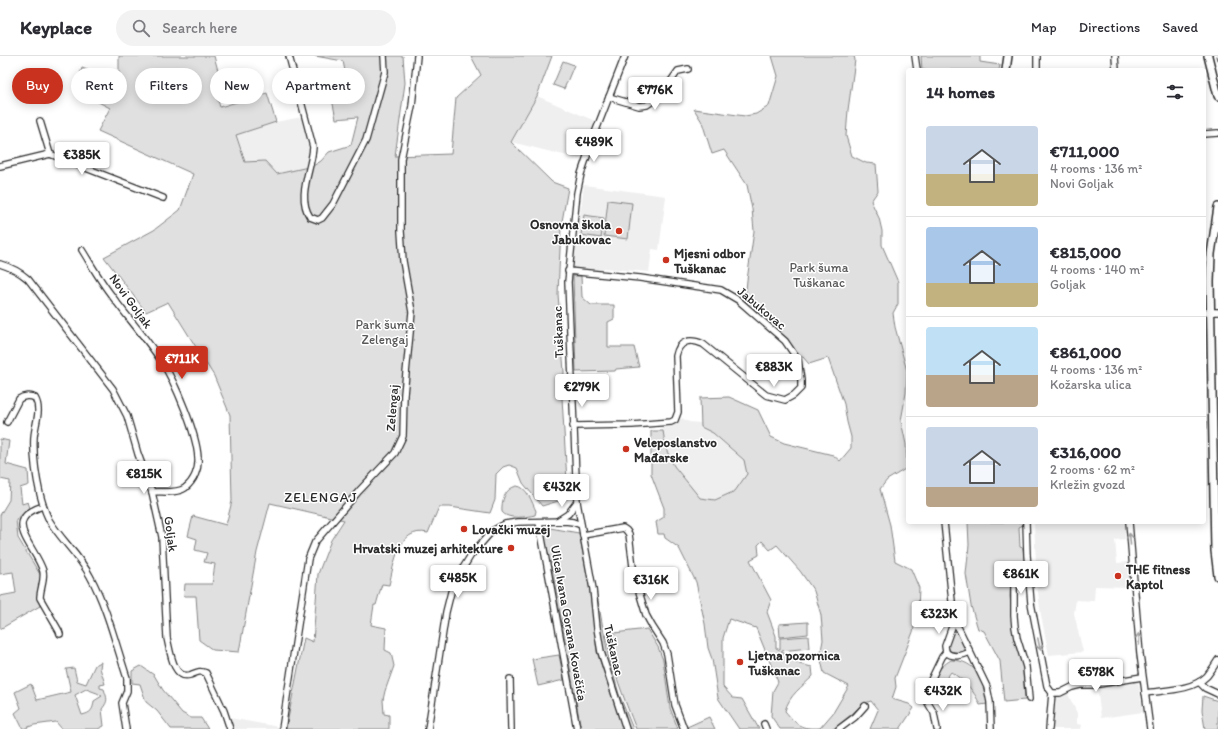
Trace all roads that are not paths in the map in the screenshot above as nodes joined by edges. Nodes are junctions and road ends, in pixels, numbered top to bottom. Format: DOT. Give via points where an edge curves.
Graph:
graph roads {
  1 [pos="289,56"];
  2 [pos="384,56"];
  3 [pos="412,56"];
  4 [pos="417,56"];
  5 [pos="625,56"];
  6 [pos="915,56"];
  7 [pos="1008,56"];
  8 [pos="1037,56"];
  9 [pos="1115,56"];
  10 [pos="1208,56"];
  11 [pos="416,68"];
  12 [pos="917,68"];
  13 [pos="1006,68"];
  14 [pos="1037,68"];
  15 [pos="1116,68"];
  16 [pos="688,69"];
  17 [pos="609,96"];
  18 [pos="1218,96"];
  19 [pos="40,121"];
  20 [pos="1218,133"];
  21 [pos="1206,134"];
  22 [pos="50,154"];
  23 [pos="0,166"];
  24 [pos="163,198"];
  25 [pos="1218,207"];
  26 [pos="82,250"];
  27 [pos="0,264"];
  28 [pos="568,271"];
  29 [pos="1211,312"];
  30 [pos="7,422"];
  31 [pos="573,426"];
  32 [pos="152,492"];
  33 [pos="577,502"];
  34 [pos="43,506"];
  35 [pos="554,521"];
  36 [pos="539,522"];
  37 [pos="944,524"];
  38 [pos="1026,524"];
  39 [pos="1129,524"];
  40 [pos="581,525"];
  41 [pos="583,535"];
  42 [pos="1218,576"];
  43 [pos="1028,580"];
  44 [pos="954,621"];
  45 [pos="60,634"];
  46 [pos="946,652"];
  47 [pos="970,652"];
  48 [pos="1218,660"];
  49 [pos="1142,677"];
  50 [pos="510,679"];
  51 [pos="1199,682"];
  52 [pos="1052,693"];
  53 [pos="1145,693"];
  54 [pos="1218,694"];
  55 [pos="1029,699"];
  56 [pos="865,706"];
  57 [pos="126,729"];
  58 [pos="230,729"];
  59 [pos="282,729"];
  60 [pos="428,729"];
  61 [pos="511,729"];
  62 [pos="577,729"];
  63 [pos="626,729"];
  64 [pos="684,729"];
  65 [pos="839,729"];
  66 [pos="937,729"];
  67 [pos="991,729"];
  68 [pos="1049,729"];
  69 [pos="1150,729"];
  1 -- 2 [label="street" via="313,147 305,190 305,207 310,217 318,220 333,204 366,140 386,72"];
  3 -- 11 [label="street"];
  4 -- 11 [label="street, Zelengaj"];
  5 -- 17 [label="street, Tuškanac"];
  6 -- 12 [label="street"];
  7 -- 13 [label="main road"];
  8 -- 14 [label="street"];
  9 -- 15 [label="street"];
  10 -- 18 [label="main road"];
  11 -- 59 [label="street, Zelengaj" via="412,106 400,160 403,261 412,312 404,394 403,436 395,453 315,542 308,558"];
  16 -- 17 [label="street" via="678,71 661,95 647,105 639,106"];
  17 -- 28 [label="street, Tuškanac" via="581,174"];
  19 -- 22 [label="street"];
  20 -- 21 [label="street"];
  22 -- 23 [label="street"];
  22 -- 24 [label="street"];
  25 -- 29 [label="main road" via="1211,254"];
  26 -- 32 [label="street, Novi Goljak" via="111,295 162,362 185,410 194,437 198,458 195,476 184,488"];
  27 -- 32 [label="street, Goljak" via="22,274 28,280 113,389 127,416"];
  28 -- 31 [label="street, Tuškanac"];
  28 -- 31 [label="street, Jabukovac" via="721,290 738,300 785,341 798,360 801,380 801,388 790,398 785,400 766,395 703,344 689,341 682,344 676,356 678,412 674,420 632,425"];
  29 -- 42 [label="main road" via="1215,551"];
  30 -- 34 [label="street" via="21,397 35,398 38,415 34,443 37,479"];
  31 -- 33 [label="street, Tuškanac"];
  32 -- 58 [label="street, Goljak" via="162,537 167,638 170,652 180,674 206,673"];
  33 -- 35 [label="street" via="566,516"];
  33 -- 40 [label="street, Tuškanac"];
  34 -- 45 [label="street" via="25,514 21,526 23,535 43,570 40,598"];
  34 -- 57 [label="street" via="53,526 83,563 98,590 127,678 127,691 122,703"];
  35 -- 36 [label="street"];
  35 -- 40 [label="street"];
  36 -- 60 [label="street" via="511,523 496,527 471,555 455,580 446,612"];
  36 -- 62 [label="street, Ulica Ivana Gorana Kovačića"];
  37 -- 44 [label="street"];
  38 -- 43 [label="street"];
  49 -- 39 [label="street, one-way"];
  40 -- 41 [label="street, Tuškanac"];
  41 -- 63 [label="street, Tuškanac" via="593,589 598,639"];
  41 -- 64 [label="street" via="623,528 629,534 634,575 646,615 667,654 675,705"];
  43 -- 52 [label="street, one-way" via="1047,686"];
  43 -- 55 [label="street" via="1014,583 1014,616 1017,638 1028,676"];
  44 -- 46 [label="street" via="945,646"];
  44 -- 47 [label="street"];
  46 -- 47 [label="street" via="948,655 956,656"];
  46 -- 66 [label="street" via="926,697 934,712"];
  47 -- 67 [label="street" via="987,687"];
  48 -- 51 [label="street" via="1208,675"];
  49 -- 52 [label="street" via="1080,685 1060,693"];
  49 -- 53 [label="street"];
  50 -- 61 [label="street"];
  51 -- 53 [label="street"];
  51 -- 54 [label="street"];
  52 -- 68 [label="street"];
  53 -- 69 [label="street"];
  56 -- 65 [label="street"];
}
